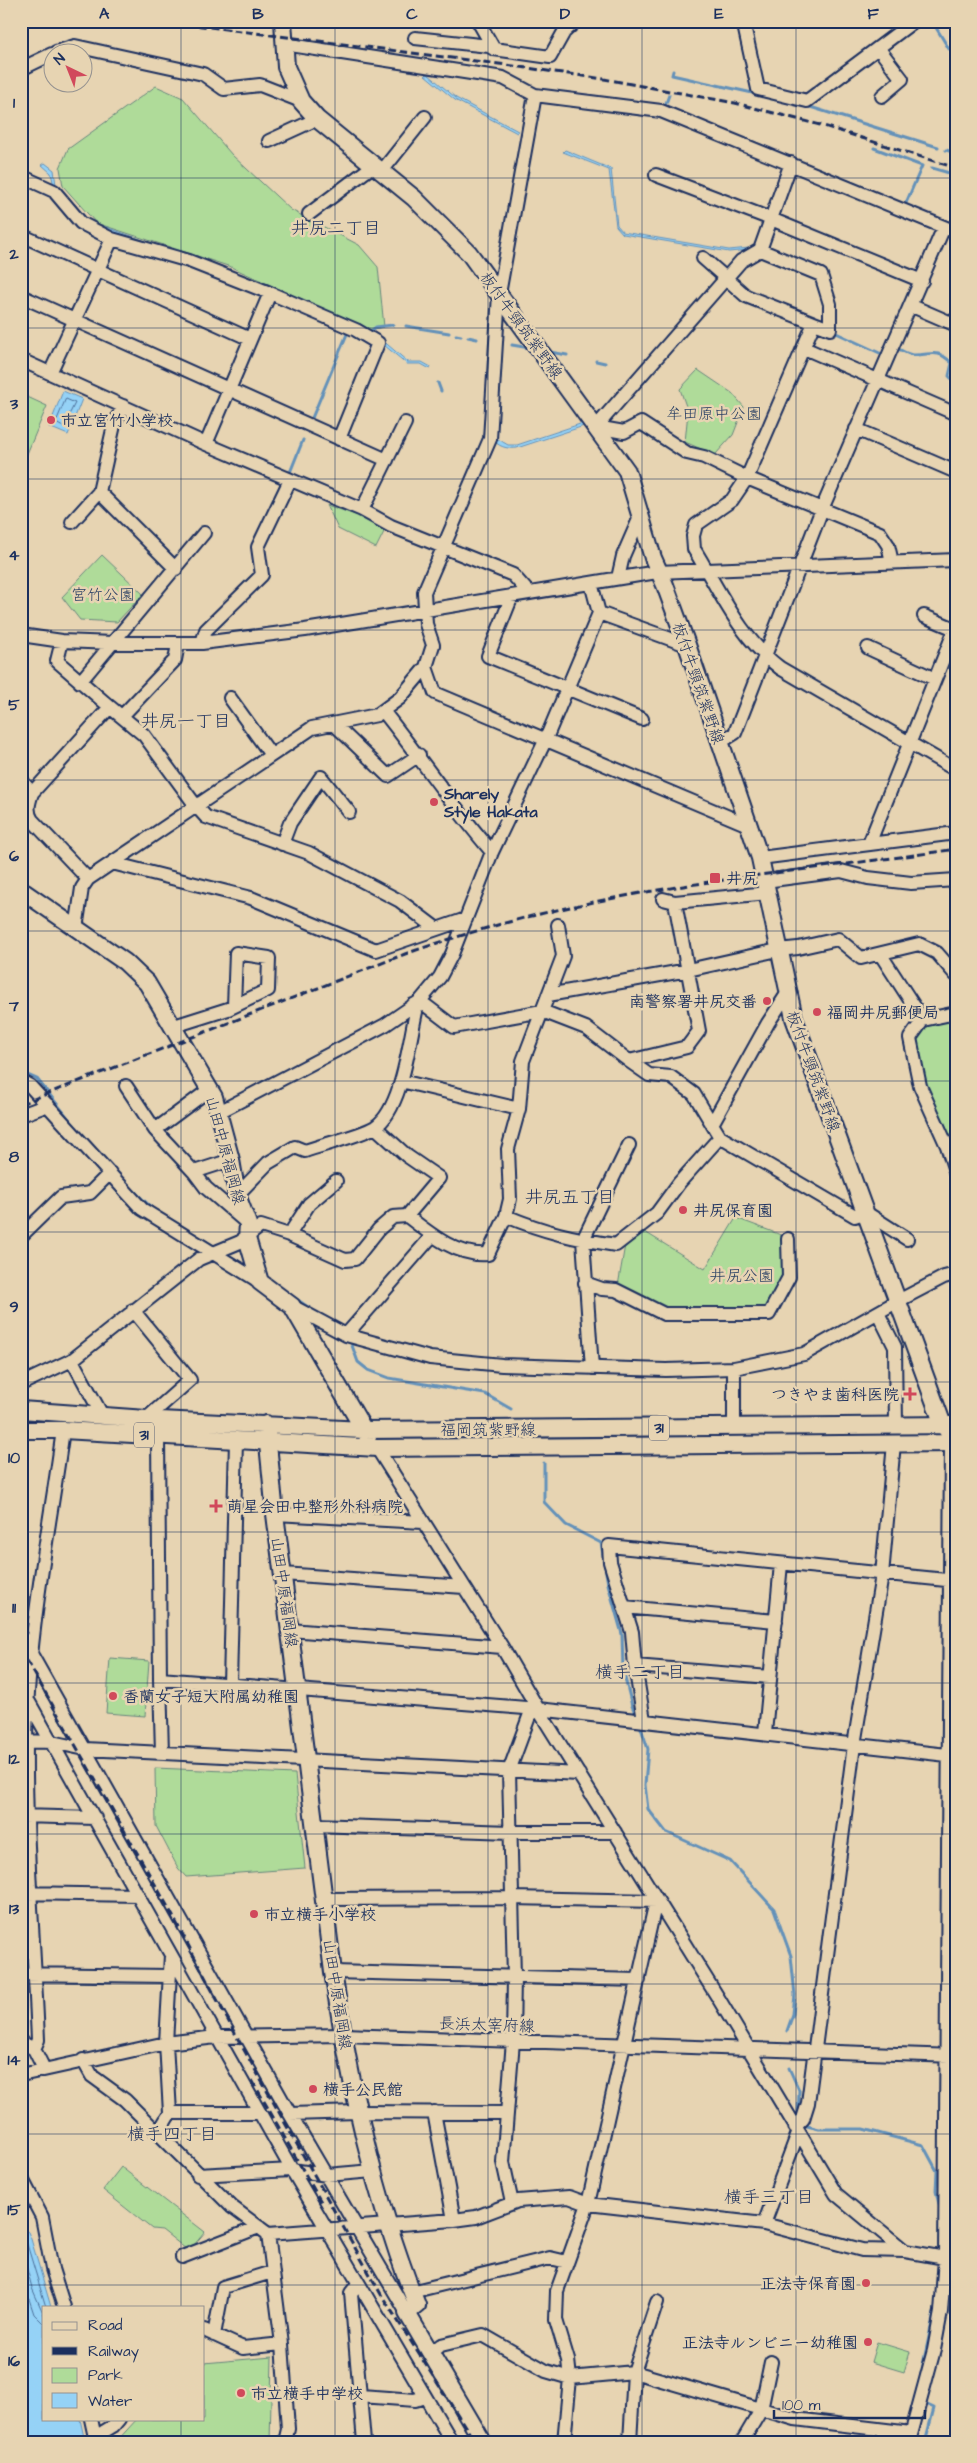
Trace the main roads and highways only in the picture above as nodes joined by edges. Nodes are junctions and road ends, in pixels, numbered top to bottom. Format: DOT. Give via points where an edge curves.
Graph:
graph roads {
  1 [pos="283,21"];
  2 [pos="21,890"];
  3 [pos="21,1410"];
  4 [pos="266,1424"];
  5 [pos="951,1424"];
  6 [pos="21,1430"];
  7 [pos="363,1430"];
  8 [pos="267,1441"];
  9 [pos="954,1443"];
  10 [pos="377,1448"];
  11 [pos="483,2442"];
  1 -- 5 [label="main road, 板付牛頸筑紫野線" via="286,67 301,101 318,119 414,198 460,243 627,471 657,572 665,585 760,858 787,994 803,1045 898,1301"];
  2 -- 7 [label="main road, 山田中原福岡線" via="125,962 147,983 210,1089 219,1112 245,1235 258,1276 292,1306"];
  3 -- 4 [label="main road, 福岡筑紫野線 / 31"];
  4 -- 7 [label="main road, 福岡筑紫野線 / 31"];
  4 -- 8 [label="main road, 山田中原福岡線"];
  5 -- 7 [label="main road, 福岡筑紫野線 / 31"];
  5 -- 9 [label="main road, 板付牛頸筑紫野線"];
  6 -- 8 [label="main road, 福岡筑紫野線 / 31"];
  7 -- 10 [label="main road"];
  8 -- 10 [label="main road, 福岡筑紫野線 / 31"];
  8 -- 11 [label="main road, 山田中原福岡線" via="333,1972 358,2112 388,2227 417,2305 407,2314"];
  9 -- 10 [label="main road, 福岡筑紫野線 / 31"];
}
